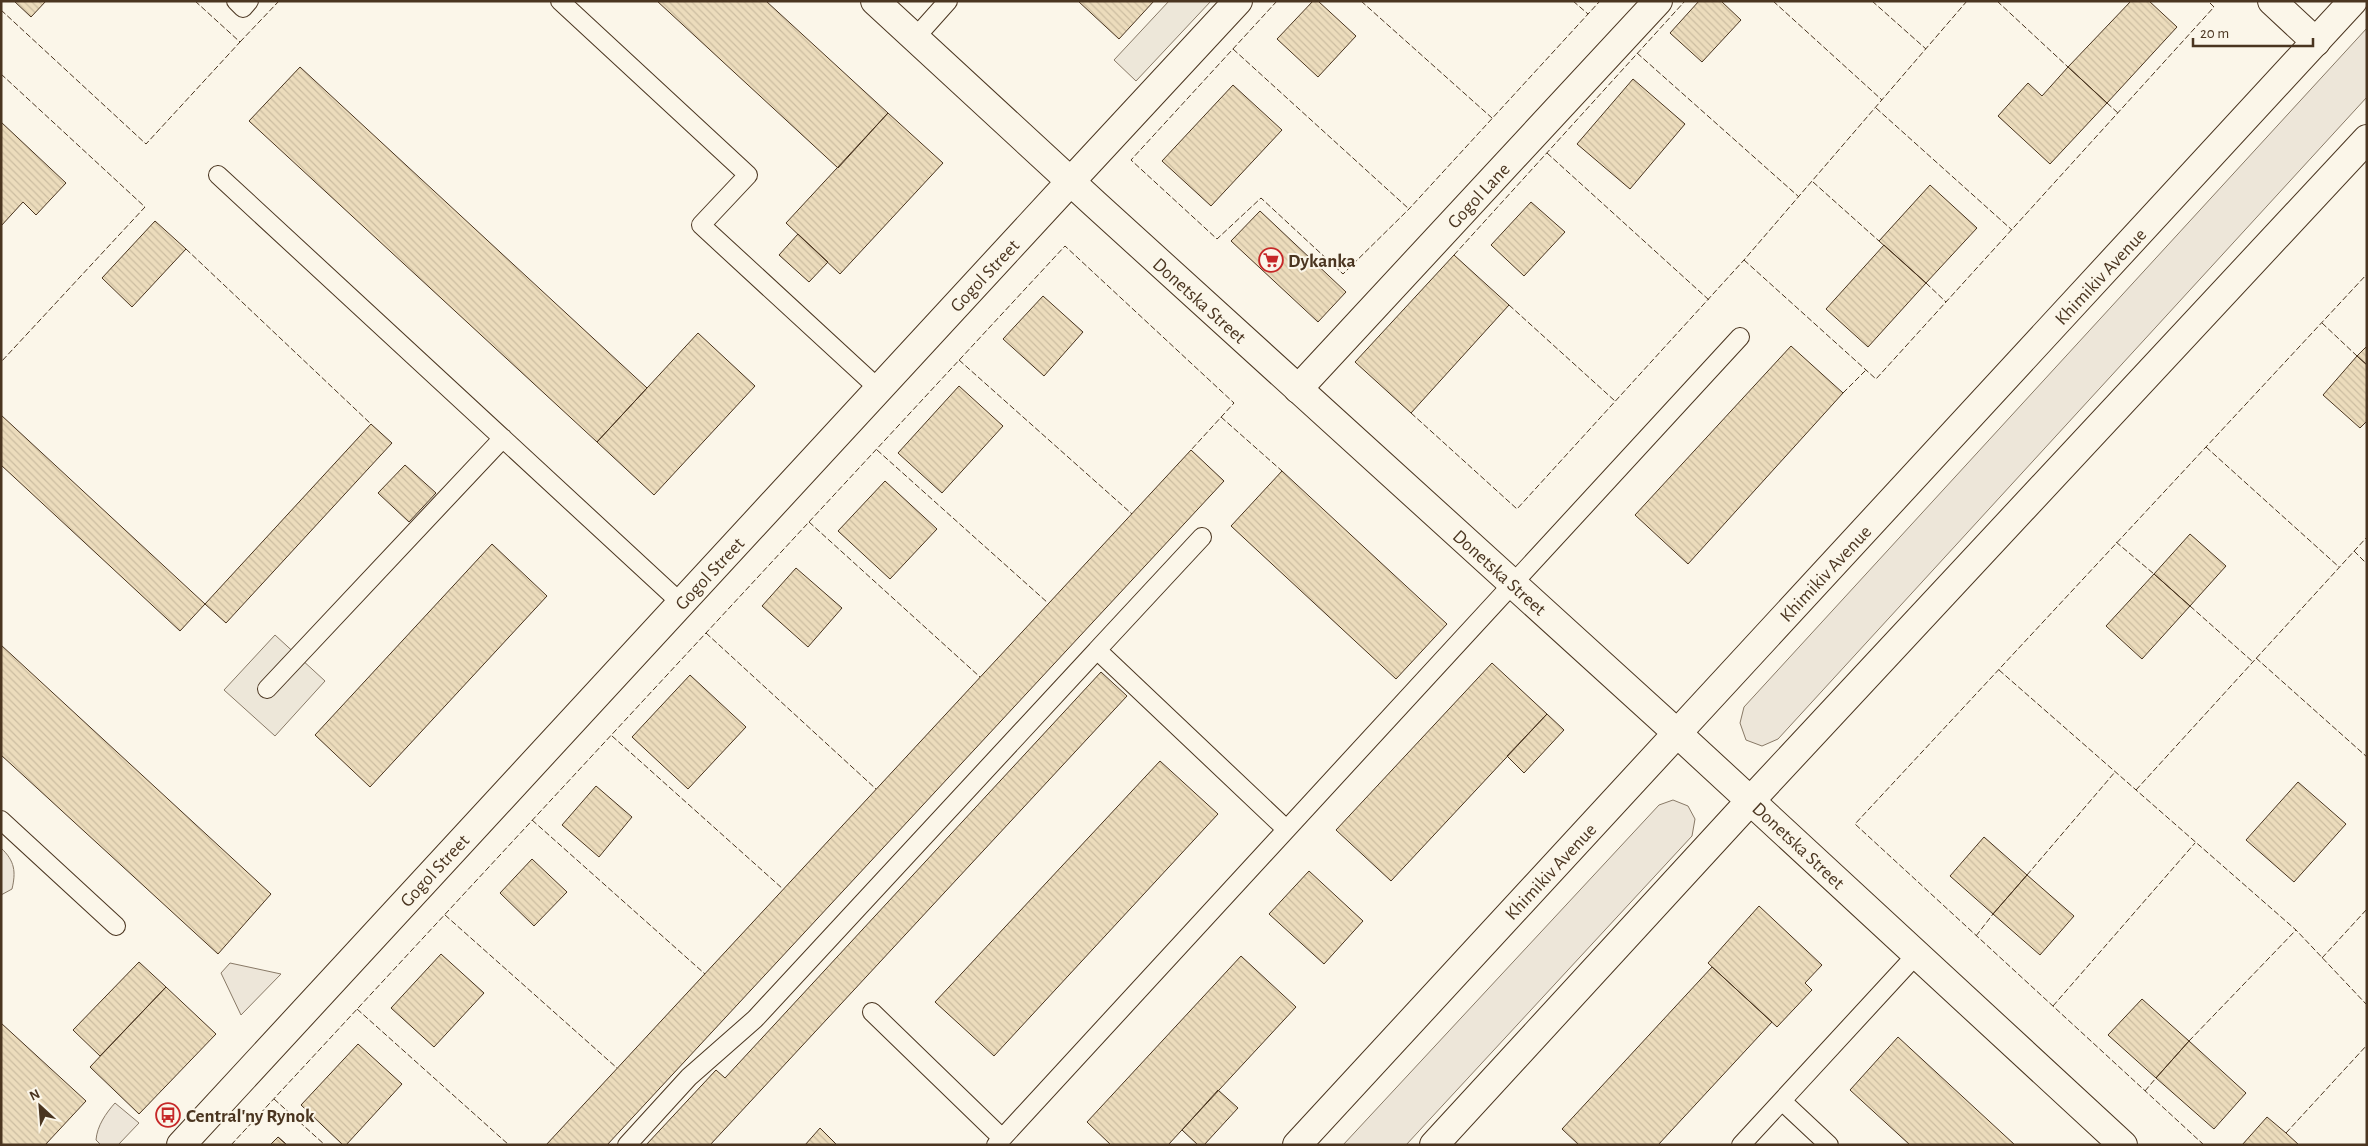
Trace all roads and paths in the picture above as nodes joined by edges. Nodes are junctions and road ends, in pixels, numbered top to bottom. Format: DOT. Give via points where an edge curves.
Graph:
graph roads {
  1 [pos="236,1"];
  2 [pos="250,1"];
  3 [pos="560,1"];
  4 [pos="875,1"];
  5 [pos="948,1"];
  6 [pos="1238,1"];
  7 [pos="1658,1"];
  8 [pos="2272,1"];
  9 [pos="2353,1"];
  10 [pos="915,38"];
  11 [pos="2316,42"];
  12 [pos="2367,139"];
  13 [pos="218,175"];
  14 [pos="1070,182"];
  15 [pos="1740,337"];
  16 [pos="879,389"];
  17 [pos="1298,389"];
  18 [pos="503,438"];
  19 [pos="1202,537"];
  20 [pos="1513,583"];
  21 [pos="681,603"];
  22 [pos="1097,650"];
  23 [pos="267,690"];
  24 [pos="1677,733"];
  25 [pos="1751,800"];
  26 [pos="1,820"];
  27 [pos="1286,829"];
  28 [pos="116,926"];
  29 [pos="1917,954"];
  30 [pos="872,1012"];
  31 [pos="1782,1100"];
  32 [pos="999,1142"];
  33 [pos="180,1145"];
  34 [pos="627,1145"];
  35 [pos="1297,1145"];
  36 [pos="1434,1145"];
  37 [pos="1741,1145"];
  38 [pos="1829,1145"];
  39 [pos="2123,1145"];
  1 -- 2 [label="lane" via="243,8"];
  3 -- 16 [label="lane" via="748,175 701,225"];
  4 -- 10 [label="main road, Donetska Street"];
  5 -- 10 [label="lane"];
  6 -- 14 [label="main road, Gogol Street"];
  7 -- 17 [label="main road, Gogol Lane"];
  8 -- 11 [label="main road"];
  9 -- 11 [label="main road, Khimikiv Avenue"];
  10 -- 14 [label="main road, Donetska Street"];
  11 -- 24 [label="main road, Khimikiv Avenue"];
  12 -- 25 [label="main road"];
  13 -- 18 [label="lane"];
  14 -- 16 [label="main road, Gogol Street"];
  14 -- 17 [label="main road, Donetska Street"];
  15 -- 20 [label="lane"];
  16 -- 21 [label="main road, Gogol Street"];
  17 -- 20 [label="main road, Donetska Street"];
  18 -- 21 [label="lane"];
  18 -- 23 [label="lane"];
  19 -- 22 [label="lane"];
  20 -- 24 [label="main road, Donetska Street"];
  20 -- 27 [label="lane"];
  21 -- 33 [label="main road, Gogol Street"];
  22 -- 27 [label="lane"];
  22 -- 34 [label="lane" via="755,1019 689,1077"];
  24 -- 25 [label="main road, Donetska Street"];
  24 -- 35 [label="main road, Khimikiv Avenue"];
  25 -- 29 [label="main road, Donetska Street"];
  25 -- 36 [label="main road"];
  26 -- 28 [label="lane"];
  27 -- 32 [label="lane"];
  29 -- 31 [label="lane"];
  29 -- 39 [label="main road, Donetska Street"];
  30 -- 32 [label="lane"];
  31 -- 37 [label="lane"];
  31 -- 38 [label="lane"];
}
